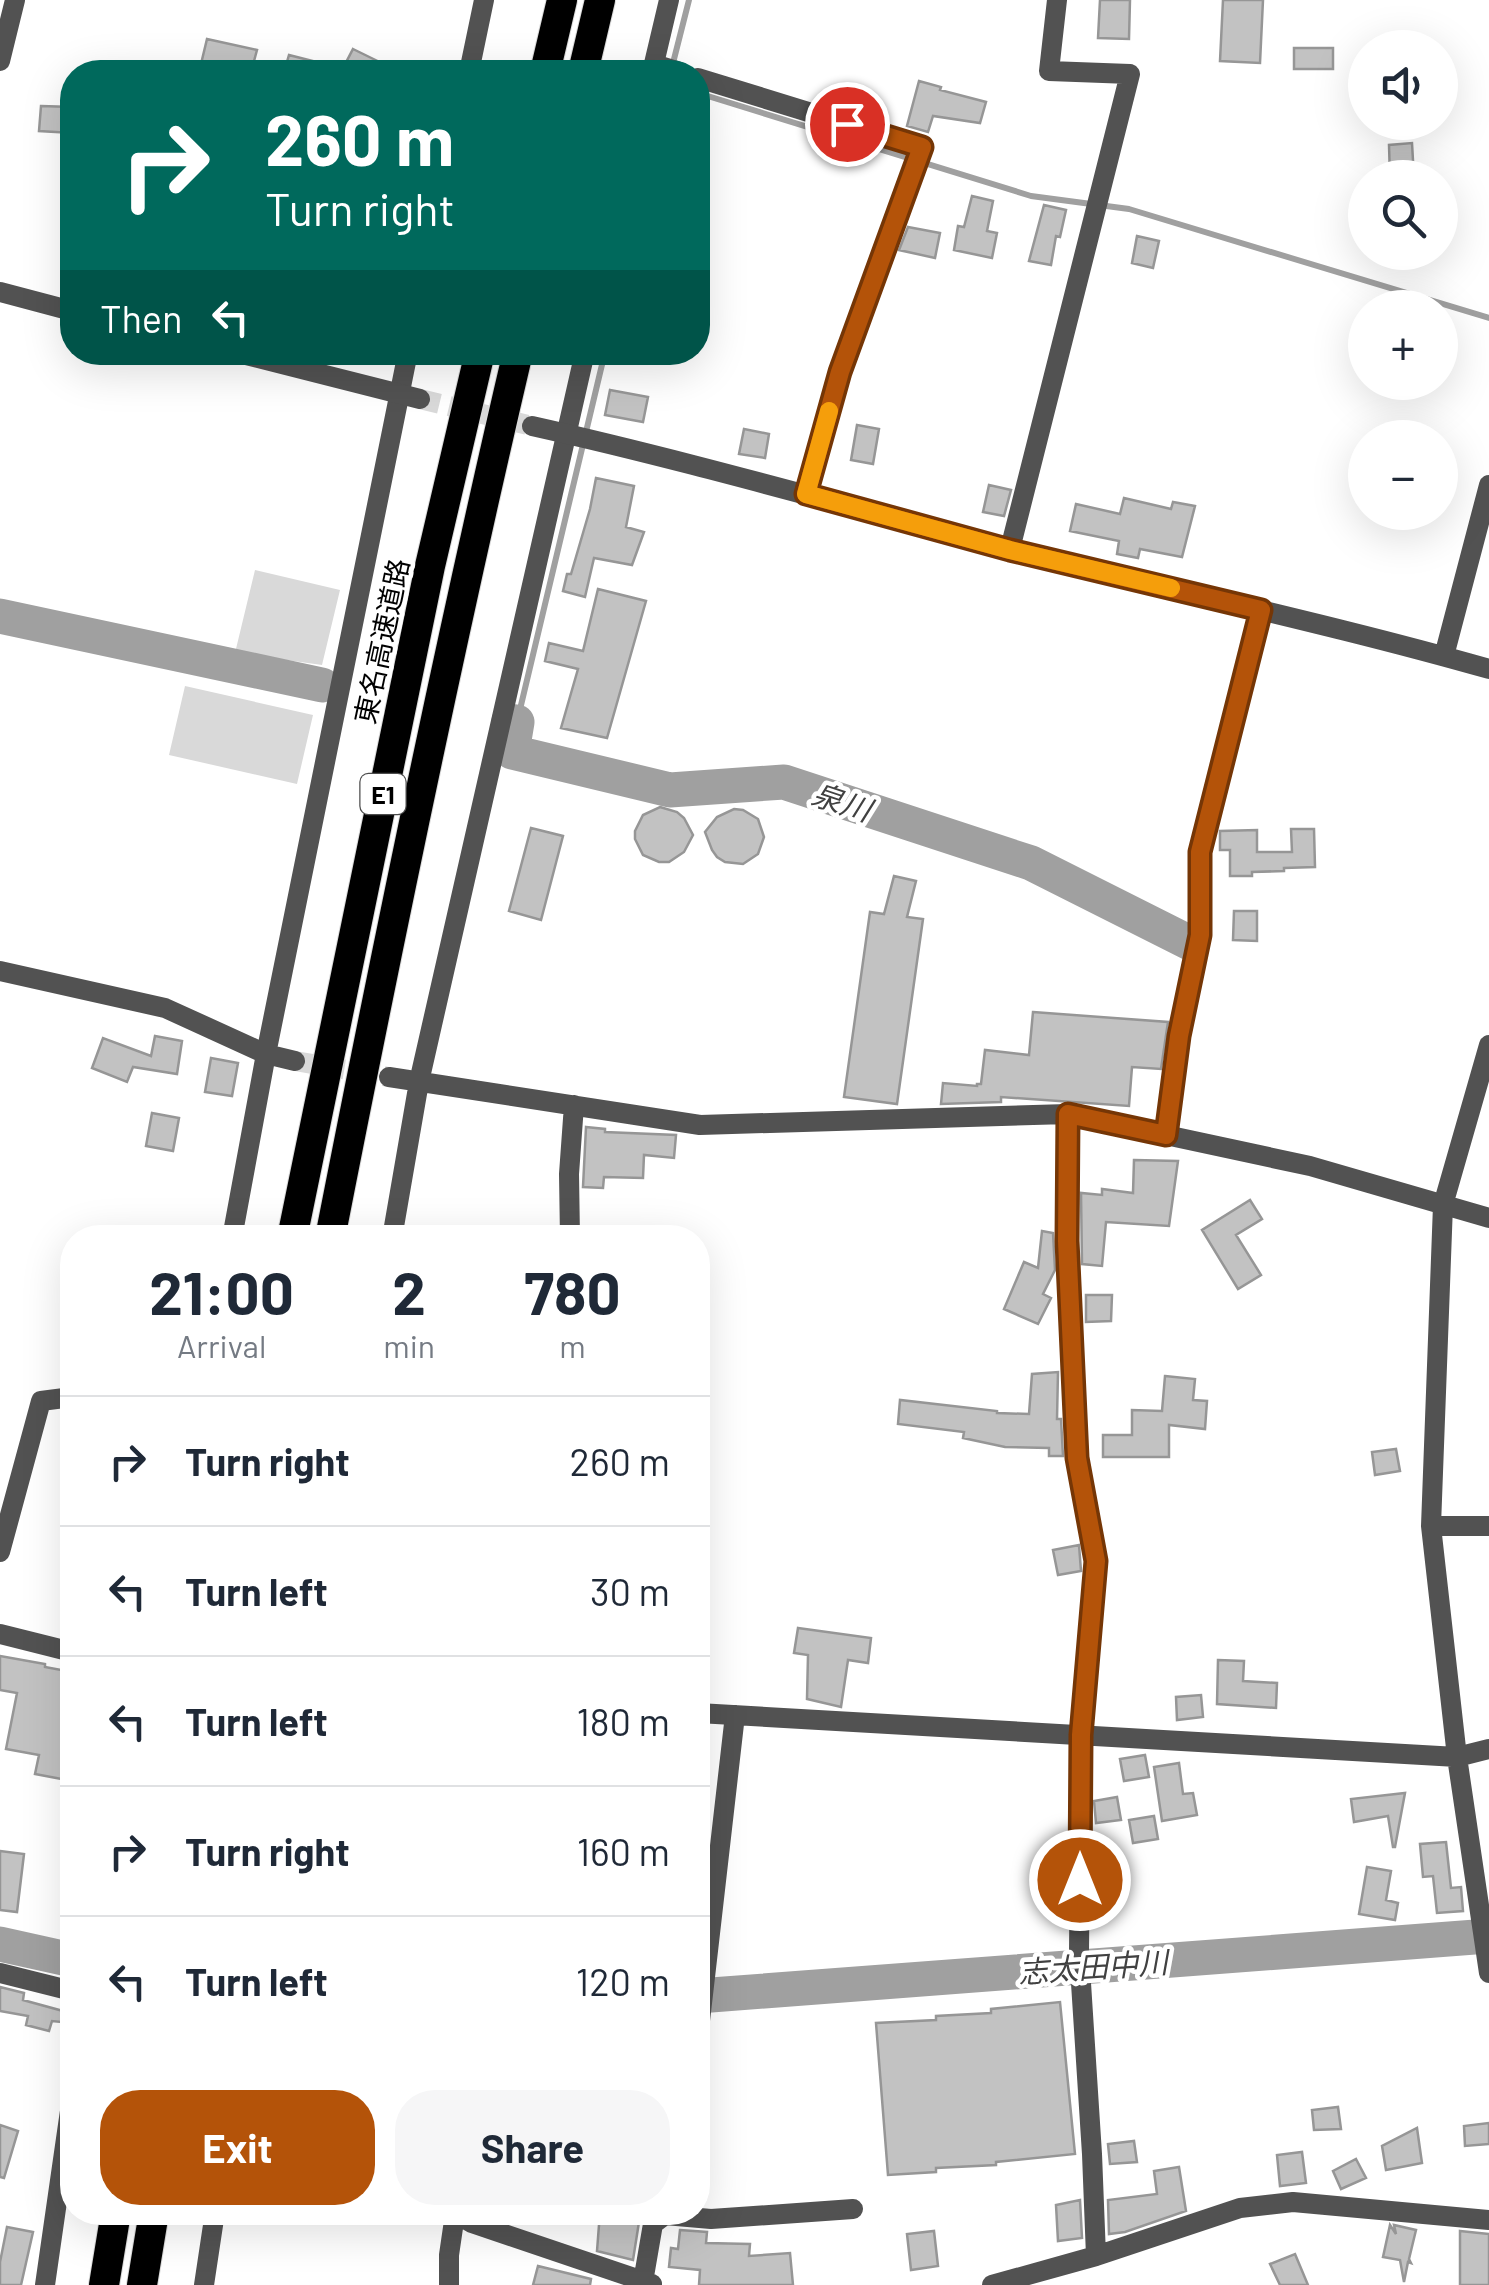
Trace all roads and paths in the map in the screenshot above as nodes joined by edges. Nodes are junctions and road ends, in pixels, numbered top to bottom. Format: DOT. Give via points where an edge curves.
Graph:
graph roads {
  1 [pos="15,0"];
  2 [pos="484,0"];
  3 [pos="562,0"];
  4 [pos="600,0"];
  5 [pos="668,0"];
  6 [pos="1057,0"];
  7 [pos="471,60"];
  8 [pos="548,60"];
  9 [pos="586,60"];
  10 [pos="655,60"];
  11 [pos="0,61"];
  12 [pos="710,82"];
  13 [pos="0,292"];
  14 [pos="60,308"];
  15 [pos="285,365"];
  16 [pos="409,365"];
  17 [pos="477,365"];
  18 [pos="515,365"];
  19 [pos="584,365"];
  20 [pos="410,397"];
  21 [pos="532,426"];
  22 [pos="577,437"];
  23 [pos="1489,486"];
  24 [pos="806,494"];
  25 [pos="1010,550"];
  26 [pos="1261,610"];
  27 [pos="1444,656"];
  28 [pos="1489,669"];
  29 [pos="0,971"];
  30 [pos="1489,1045"];
  31 [pos="266,1054"];
  32 [pos="295,1061"];
  33 [pos="389,1077"];
  34 [pos="419,1082"];
  35 [pos="574,1106"];
  36 [pos="1068,1114"];
  37 [pos="1166,1135"];
  38 [pos="1443,1205"];
  39 [pos="1489,1218"];
  40 [pos="234,1225"];
  41 [pos="295,1225"];
  42 [pos="333,1225"];
  43 [pos="394,1225"];
  44 [pos="570,1225"];
  45 [pos="60,1399"];
  46 [pos="1431,1526"];
  47 [pos="1489,1526"];
  48 [pos="0,1552"];
  49 [pos="0,1634"];
  50 [pos="60,1649"];
  51 [pos="710,1714"];
  52 [pos="735,1715"];
  53 [pos="1081,1735"];
  54 [pos="1489,1749"];
  55 [pos="1457,1756"];
  56 [pos="710,1933"];
  57 [pos="1488,1968"];
  58 [pos="0,1972"];
  59 [pos="60,1987"];
  60 [pos="60,2181"];
  61 [pos="854,2209"];
  62 [pos="710,2219"];
  63 [pos="1489,2220"];
  64 [pos="114,2225"];
  65 [pos="152,2225"];
  66 [pos="213,2225"];
  67 [pos="453,2225"];
  68 [pos="478,2225"];
  69 [pos="653,2225"];
  70 [pos="1096,2256"];
  71 [pos="649,2283"];
  72 [pos="45,2285"];
  73 [pos="104,2285"];
  74 [pos="142,2285"];
  75 [pos="204,2285"];
  76 [pos="449,2285"];
  77 [pos="992,2285"];
  1 -- 11 [label="street"];
  2 -- 7 [label="street"];
  3 -- 8 [label="highway"];
  4 -- 9 [label="highway"];
  5 -- 10 [label="street"];
  6 -- 25 [label="street" via="1050,71 1130,74"];
  12 -- 24 [label="street" via="922,147 840,372"];
  13 -- 14 [label="street"];
  15 -- 20 [label="street"];
  16 -- 20 [label="street"];
  17 -- 41 [label="highway, 東名高速道路 / E1"];
  18 -- 42 [label="highway, E1"];
  19 -- 22 [label="street"];
  20 -- 31 [label="street"];
  21 -- 22 [label="street"];
  22 -- 24 [label="street"];
  22 -- 34 [label="street"];
  23 -- 27 [label="street"];
  24 -- 25 [label="street"];
  25 -- 26 [label="street"];
  26 -- 27 [label="street"];
  26 -- 37 [label="street" via="1200,852 1200,935"];
  27 -- 28 [label="street"];
  29 -- 31 [label="street" via="164,1008"];
  30 -- 38 [label="street"];
  31 -- 32 [label="street"];
  31 -- 40 [label="street"];
  33 -- 34 [label="street"];
  34 -- 35 [label="street"];
  34 -- 43 [label="street"];
  35 -- 36 [label="street" via="700,1125"];
  35 -- 44 [label="street"];
  36 -- 37 [label="street"];
  36 -- 53 [label="street" via="1077,1458 1096,1561"];
  37 -- 38 [label="street" via="1310,1166"];
  38 -- 39 [label="street"];
  38 -- 46 [label="street"];
  45 -- 48 [label="street" via="41,1401"];
  46 -- 47 [label="street"];
  46 -- 55 [label="street"];
  49 -- 50 [label="street"];
  51 -- 52 [label="street"];
  52 -- 53 [label="street"];
  52 -- 56 [label="street"];
  53 -- 55 [label="street"];
  53 -- 70 [label="street" via="1079,1952"];
  54 -- 55 [label="street"];
  55 -- 57 [label="street"];
  58 -- 59 [label="street"];
  60 -- 72 [label="street"];
  61 -- 62 [label="street"];
  63 -- 70 [label="street" via="1293,2202 1240,2208"];
  64 -- 73 [label="highway"];
  65 -- 74 [label="highway"];
  66 -- 75 [label="street"];
  67 -- 76 [label="street"];
  68 -- 71 [label="street"];
  69 -- 71 [label="street"];
  70 -- 77 [label="street"];
}
